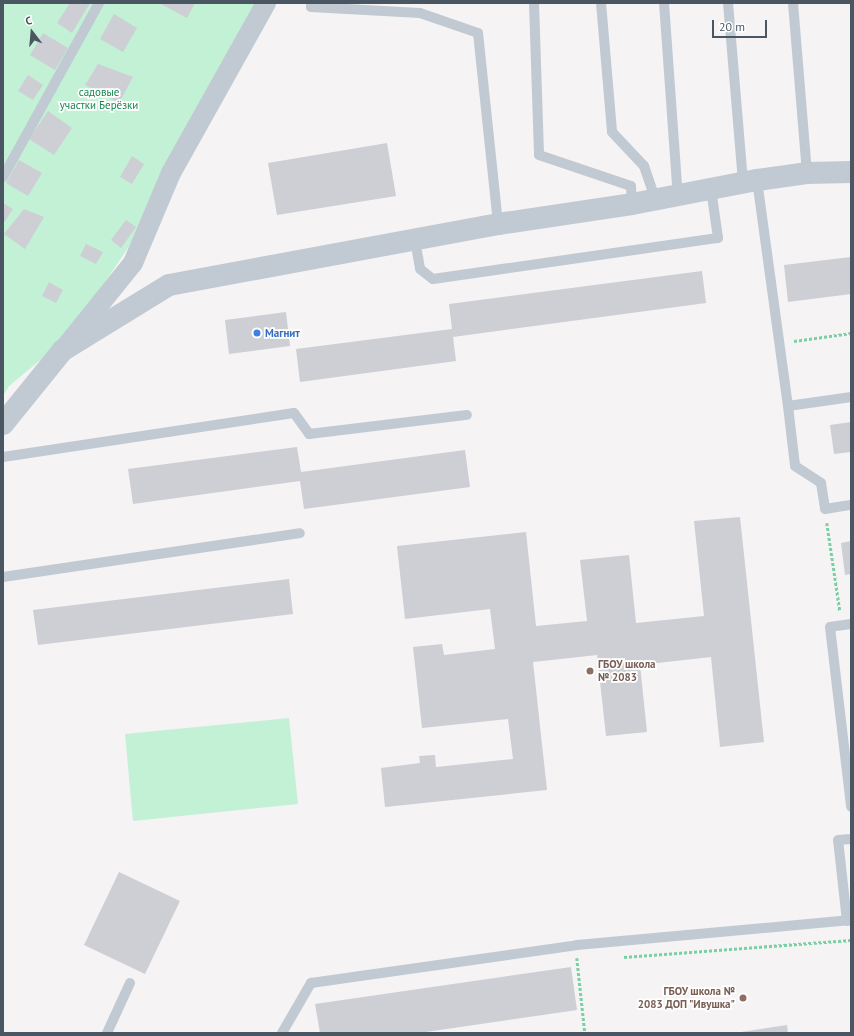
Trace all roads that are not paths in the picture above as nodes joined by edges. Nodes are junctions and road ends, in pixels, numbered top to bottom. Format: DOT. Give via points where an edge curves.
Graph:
graph roads {
  1 [pos="99,3"];
  2 [pos="266,3"];
  3 [pos="311,3"];
  4 [pos="534,3"];
  5 [pos="601,3"];
  6 [pos="664,3"];
  7 [pos="728,3"];
  8 [pos="793,3"];
  9 [pos="851,172"];
  10 [pos="807,173"];
  11 [pos="3,177"];
  12 [pos="750,181"];
  13 [pos="711,189"];
  14 [pos="678,196"];
  15 [pos="656,200"];
  16 [pos="632,204"];
  17 [pos="498,224"];
  18 [pos="415,240"];
  19 [pos="63,350"];
  20 [pos="851,397"];
  21 [pos="788,406"];
  22 [pos="467,415"];
  23 [pos="3,424"];
  24 [pos="3,457"];
  25 [pos="851,505"];
  26 [pos="300,533"];
  27 [pos="3,577"];
  28 [pos="847,625"];
  29 [pos="851,807"];
  30 [pos="851,839"];
  31 [pos="849,920"];
  32 [pos="130,983"];
  33 [pos="107,1033"];
  34 [pos="282,1033"];
  1 -- 11 [label="lane"];
  2 -- 19 [label="street" via="171,173 133,263"];
  3 -- 17 [label="lane" via="311,7 420,13 478,33"];
  4 -- 16 [label="lane" via="539,156 631,186"];
  5 -- 15 [label="lane" via="612,132 644,166"];
  6 -- 14 [label="lane"];
  7 -- 12 [label="lane"];
  8 -- 10 [label="lane"];
  9 -- 10 [label="street"];
  10 -- 12 [label="street"];
  12 -- 13 [label="street"];
  12 -- 21 [label="lane"];
  13 -- 14 [label="street"];
  13 -- 18 [label="lane" via="718,238 433,279 420,269"];
  14 -- 15 [label="street"];
  15 -- 16 [label="street"];
  16 -- 17 [label="street"];
  17 -- 18 [label="street"];
  18 -- 19 [label="street" via="169,285"];
  19 -- 23 [label="street"];
  20 -- 21 [label="lane"];
  21 -- 25 [label="lane" via="795,466 820,483 825,508"];
  22 -- 24 [label="lane" via="309,434 294,413"];
  26 -- 27 [label="lane"];
  28 -- 29 [label="lane" via="830,627"];
  30 -- 31 [label="lane" via="838,840"];
  31 -- 34 [label="lane" via="577,945 311,983"];
  32 -- 33 [label="lane"];
}
